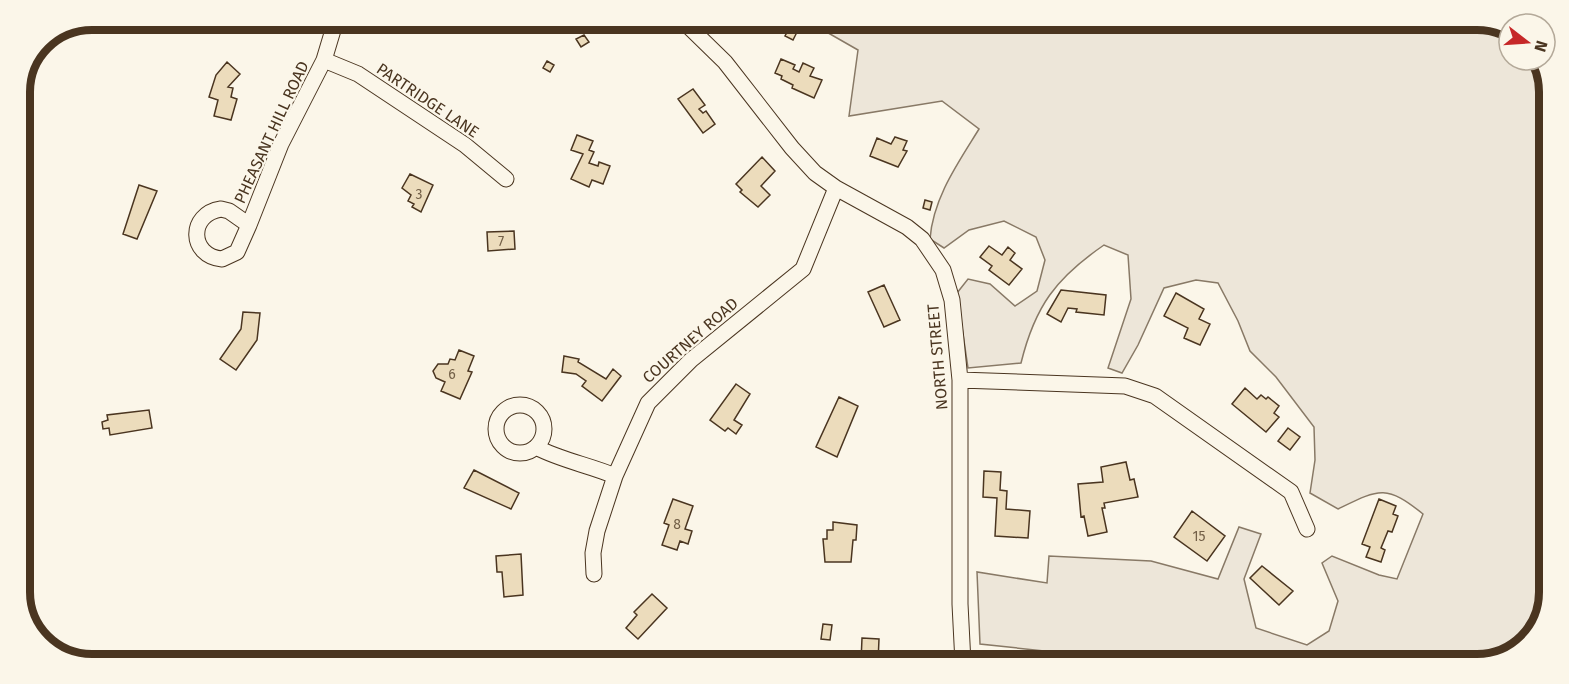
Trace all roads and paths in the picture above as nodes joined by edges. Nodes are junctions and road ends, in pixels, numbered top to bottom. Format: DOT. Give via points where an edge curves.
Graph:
graph roads {
  1 [pos="333,30"];
  2 [pos="692,30"];
  3 [pos="324,60"];
  4 [pos="506,179"];
  5 [pos="836,188"];
  6 [pos="249,225"];
  7 [pos="960,380"];
  8 [pos="536,447"];
  9 [pos="615,476"];
  10 [pos="1307,529"];
  11 [pos="594,574"];
  12 [pos="963,654"];
  1 -- 3 [label="street, PHEASANT HILL ROAD"];
  2 -- 5 [label="street, NORTH STREET" via="724,62 792,148 815,173"];
  3 -- 4 [label="street, PARTRIDGE LANE" via="357,74 465,145"];
  3 -- 6 [label="street, PHEASANT HILL ROAD" via="281,144"];
  5 -- 7 [label="street, NORTH STREET" via="907,227 922,239 938,262 952,300"];
  5 -- 9 [label="street, COURTNEY ROAD" via="803,269 691,360 648,403"];
  7 -- 10 [label="street" via="1125,386 1155,396 1290,492"];
  7 -- 12 [label="street, NORTH STREET"];
  8 -- 9 [label="street"];
  9 -- 11 [label="street, COURTNEY ROAD" via="594,541"];
}
